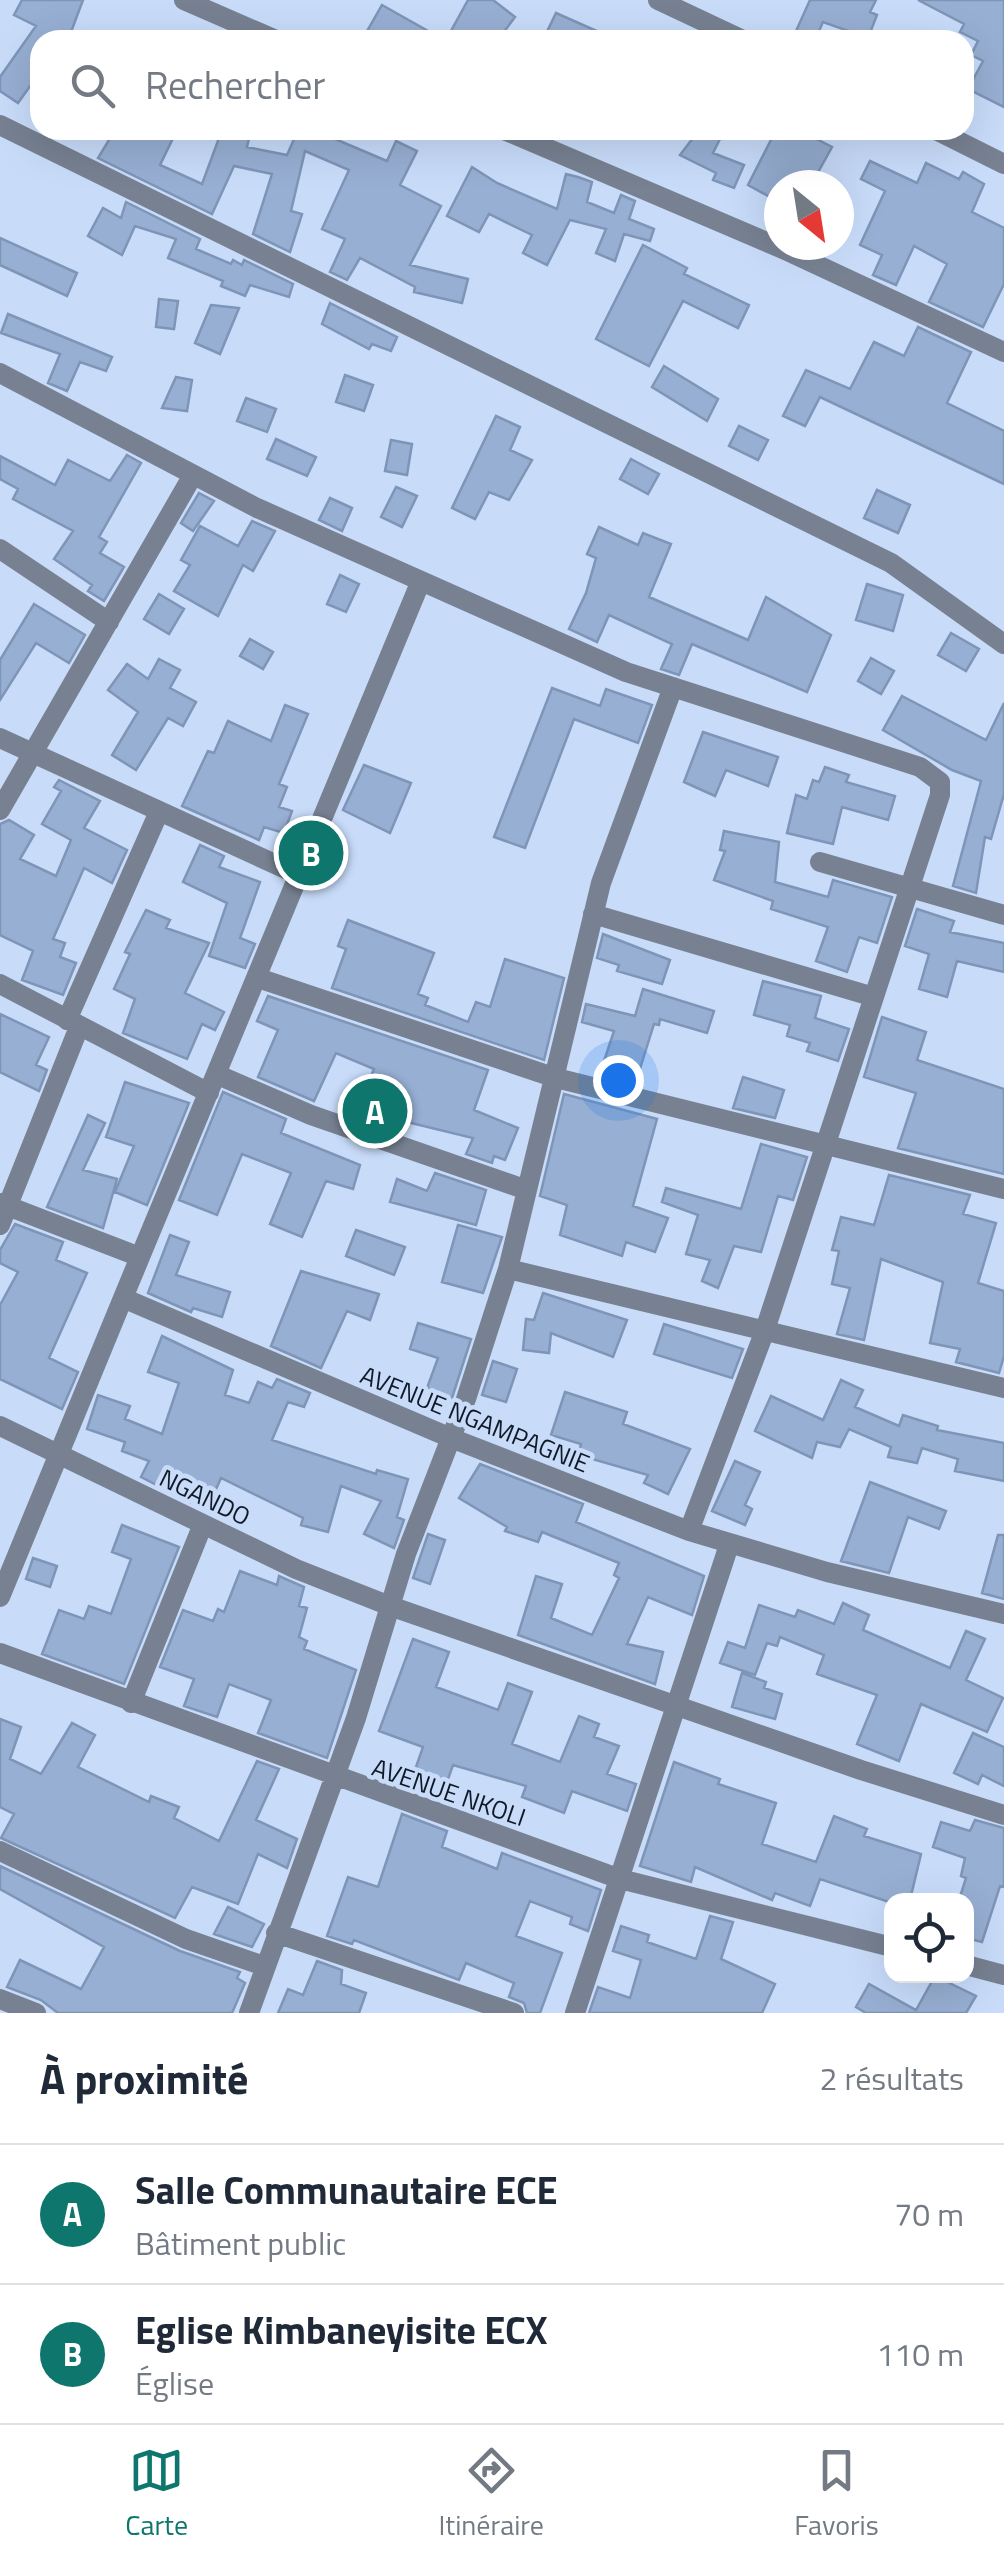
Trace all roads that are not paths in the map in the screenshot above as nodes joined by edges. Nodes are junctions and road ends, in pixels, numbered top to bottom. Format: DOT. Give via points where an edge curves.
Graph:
graph roads {
  1 [pos="184,0"];
  2 [pos="658,0"];
  3 [pos="253,30"];
  4 [pos="722,30"];
  5 [pos="0,125"];
  6 [pos="30,140"];
  7 [pos="31,140"];
  8 [pos="527,140"];
  9 [pos="956,140"];
  10 [pos="1004,164"];
  11 [pos="1004,352"];
  12 [pos="0,372"];
  13 [pos="194,475"];
  14 [pos="0,549"];
  15 [pos="420,584"];
  16 [pos="109,622"];
  17 [pos="1004,644"];
  18 [pos="673,687"];
  19 [pos="0,738"];
  20 [pos="33,754"];
  21 [pos="0,810"];
  22 [pos="158,814"];
  23 [pos="820,862"];
  24 [pos="299,875"];
  25 [pos="908,888"];
  26 [pos="593,914"];
  27 [pos="1004,915"];
  28 [pos="258,978"];
  29 [pos="0,984"];
  30 [pos="874,996"];
  31 [pos="73,1024"];
  32 [pos="556,1078"];
  33 [pos="214,1084"];
  34 [pos="827,1143"];
  35 [pos="527,1190"];
  36 [pos="1004,1190"];
  37 [pos="3,1212"];
  38 [pos="140,1257"];
  39 [pos="508,1270"];
  40 [pos="123,1298"];
  41 [pos="764,1333"];
  42 [pos="1004,1388"];
  43 [pos="0,1426"];
  44 [pos="451,1438"];
  45 [pos="58,1451"];
  46 [pos="202,1524"];
  47 [pos="689,1531"];
  48 [pos="729,1545"];
  49 [pos="0,1597"];
  50 [pos="390,1606"];
  51 [pos="1004,1614"];
  52 [pos="0,1653"];
  53 [pos="131,1703"];
  54 [pos="678,1706"];
  55 [pos="335,1778"];
  56 [pos="1004,1815"];
  57 [pos="0,1852"];
  58 [pos="620,1879"];
  59 [pos="276,1933"];
  60 [pos="884,1945"];
  61 [pos="264,1966"];
  62 [pos="974,1968"];
  63 [pos="1004,1975"];
  64 [pos="0,1999"];
  65 [pos="36,2013"];
  66 [pos="249,2013"];
  67 [pos="514,2013"];
  68 [pos="575,2013"];
  1 -- 3 [label="street"];
  2 -- 4 [label="street"];
  5 -- 6 [label="street"];
  7 -- 17 [label="street" via="891,563"];
  8 -- 11 [label="street"];
  9 -- 10 [label="street"];
  12 -- 13 [label="street"];
  13 -- 15 [label="street"];
  13 -- 16 [label="street"];
  14 -- 16 [label="street"];
  15 -- 18 [label="street"];
  15 -- 24 [label="street"];
  16 -- 20 [label="street"];
  18 -- 25 [label="street" via="932,772 940,794"];
  18 -- 26 [label="street"];
  19 -- 20 [label="street"];
  20 -- 21 [label="street"];
  20 -- 22 [label="street"];
  22 -- 24 [label="street"];
  22 -- 31 [label="street"];
  23 -- 25 [label="street"];
  24 -- 28 [label="street"];
  25 -- 27 [label="street"];
  25 -- 30 [label="street"];
  26 -- 30 [label="street"];
  26 -- 32 [label="street"];
  28 -- 32 [label="street"];
  28 -- 33 [label="street"];
  29 -- 31 [label="street"];
  30 -- 34 [label="street"];
  31 -- 33 [label="street"];
  31 -- 37 [label="street"];
  32 -- 34 [label="street"];
  32 -- 35 [label="street"];
  33 -- 35 [label="street"];
  33 -- 38 [label="street"];
  34 -- 36 [label="street"];
  34 -- 41 [label="street"];
  35 -- 39 [label="street"];
  37 -- 38 [label="street"];
  38 -- 40 [label="street"];
  39 -- 41 [label="street"];
  39 -- 44 [label="street"];
  40 -- 44 [label="street, AVENUE NGAMPAGNIE"];
  40 -- 45 [label="street"];
  41 -- 42 [label="street"];
  41 -- 47 [label="street"];
  43 -- 45 [label="street, NGANDO"];
  44 -- 47 [label="street, AVENUE NGAMPAGNIE"];
  44 -- 50 [label="street"];
  45 -- 46 [label="street, NGANDO"];
  45 -- 49 [label="street"];
  46 -- 50 [label="street, NGANDO"];
  46 -- 53 [label="street"];
  47 -- 48 [label="street, AVENUE NGAMPAGNIE"];
  48 -- 51 [label="street, AVENUE NGAMPAGNIE"];
  48 -- 54 [label="street"];
  50 -- 54 [label="street, NGANDO"];
  50 -- 55 [label="street"];
  52 -- 53 [label="street, AVENUE NKOLI"];
  53 -- 55 [label="street, AVENUE NKOLI"];
  54 -- 56 [label="street, NGANDO"];
  54 -- 58 [label="street"];
  55 -- 58 [label="street, AVENUE NKOLI"];
  55 -- 59 [label="street"];
  57 -- 61 [label="street" via="186,1939"];
  58 -- 60 [label="street, AVENUE NKOLI"];
  58 -- 68 [label="street"];
  59 -- 61 [label="street"];
  59 -- 67 [label="street"];
  61 -- 66 [label="street"];
  62 -- 63 [label="street"];
  64 -- 65 [label="street"];
}
